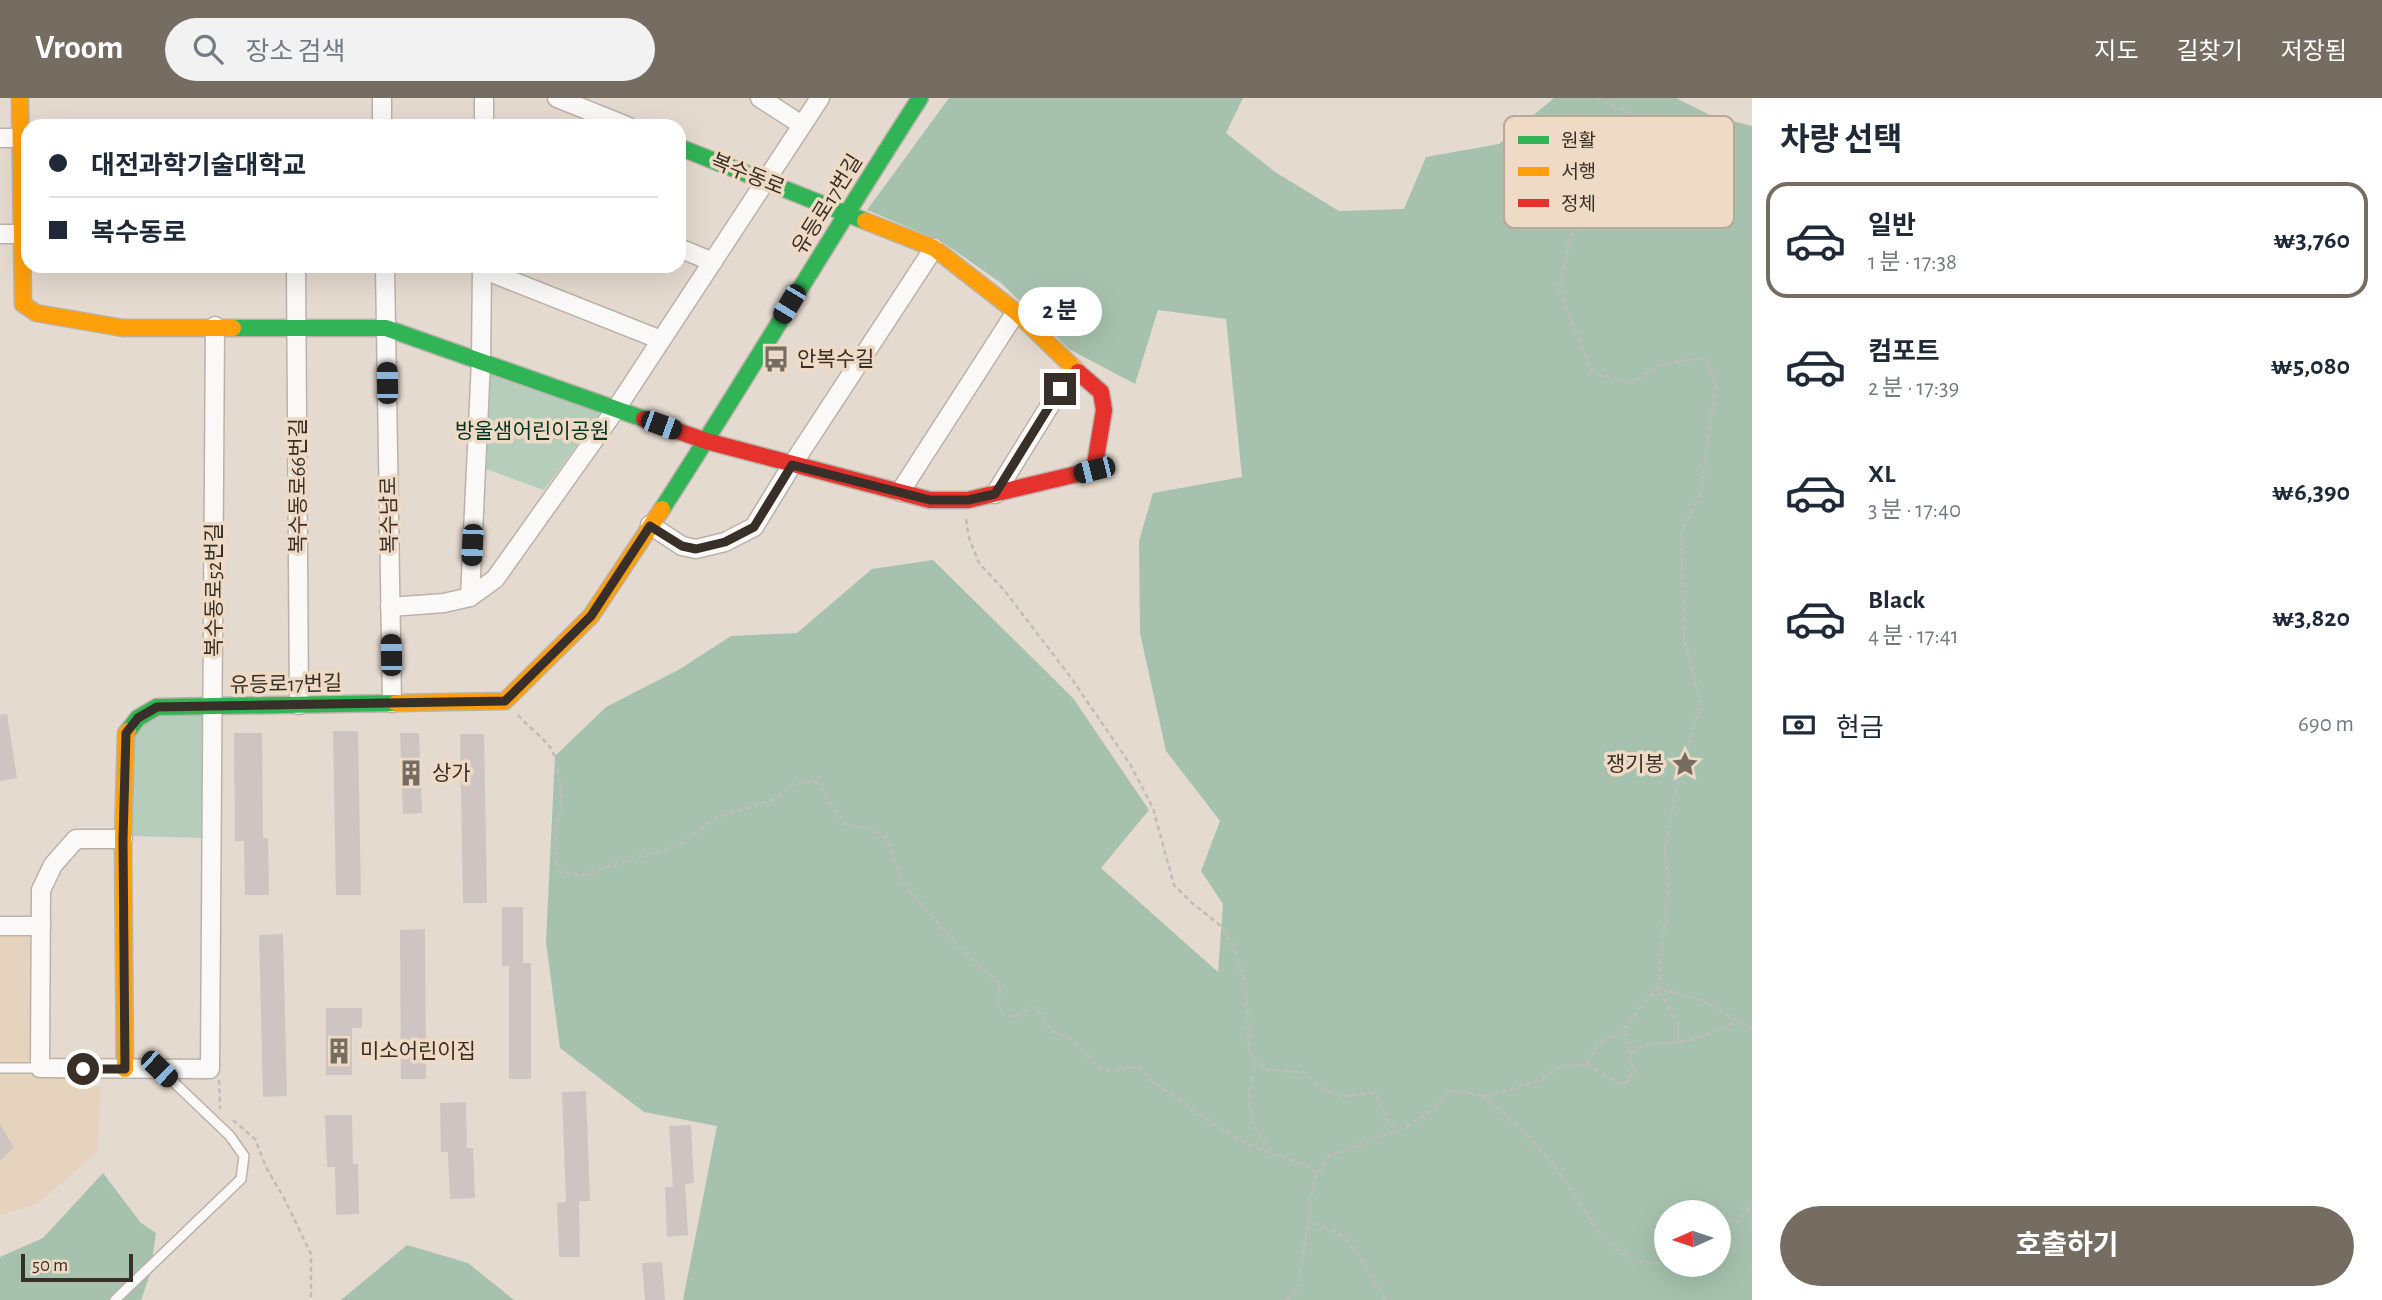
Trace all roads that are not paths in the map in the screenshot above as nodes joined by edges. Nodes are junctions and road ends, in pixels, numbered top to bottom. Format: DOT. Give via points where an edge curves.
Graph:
graph roads {
  1 [pos="20,98"];
  2 [pos="382,98"];
  3 [pos="484,98"];
  4 [pos="557,98"];
  5 [pos="760,98"];
  6 [pos="820,98"];
  7 [pos="920,98"];
  8 [pos="22,119"];
  9 [pos="382,119"];
  10 [pos="484,119"];
  11 [pos="610,119"];
  12 [pos="802,125"];
  13 [pos="0,138"];
  14 [pos="21,138"];
  15 [pos="686,150"];
  16 [pos="766,181"];
  17 [pos="845,213"];
  18 [pos="0,234"];
  19 [pos="21,234"];
  20 [pos="934,248"];
  21 [pos="686,251"];
  22 [pos="713,262"];
  23 [pos="24,273"];
  24 [pos="296,273"];
  25 [pos="385,273"];
  26 [pos="482,273"];
  27 [pos="497,273"];
  28 [pos="1016,312"];
  29 [pos="215,326"];
  30 [pos="386,327"];
  31 [pos="297,328"];
  32 [pos="661,340"];
  33 [pos="481,361"];
  34 [pos="1073,368"];
  35 [pos="616,409"];
  36 [pos="706,441"];
  37 [pos="792,465"];
  38 [pos="901,492"];
  39 [pos="995,494"];
  40 [pos="650,526"];
  41 [pos="470,597"];
  42 [pos="390,607"];
  43 [pos="392,704"];
  44 [pos="299,705"];
  45 [pos="214,706"];
  46 [pos="123,839"];
  47 [pos="0,926"];
  48 [pos="41,926"];
  49 [pos="0,1068"];
  50 [pos="40,1068"];
  51 [pos="125,1069"];
  52 [pos="159,1069"];
  53 [pos="115,1300"];
  1 -- 8 [label="street"];
  2 -- 9 [label="street"];
  3 -- 10 [label="street"];
  4 -- 11 [label="street"];
  5 -- 12 [label="street"];
  6 -- 12 [label="street"];
  7 -- 17 [label="street, 유등로17번길"];
  12 -- 16 [label="street"];
  13 -- 14 [label="street"];
  15 -- 16 [label="street, 복수동로"];
  16 -- 17 [label="street, 복수동로"];
  16 -- 22 [label="street"];
  17 -- 20 [label="street, 복수동로"];
  17 -- 36 [label="street, 유등로17번길"];
  18 -- 19 [label="street"];
  20 -- 28 [label="street, 복수동로"];
  20 -- 37 [label="street"];
  21 -- 22 [label="street"];
  22 -- 32 [label="street"];
  23 -- 29 [label="street" via="23,304 36,313 123,328"];
  24 -- 31 [label="street, 복수동로66번길"];
  25 -- 30 [label="street, 복수남로"];
  26 -- 33 [label="street"];
  27 -- 32 [label="street"];
  28 -- 34 [label="street, 복수동로"];
  28 -- 38 [label="street"];
  29 -- 31 [label="street"];
  29 -- 45 [label="street, 복수동로52번길"];
  30 -- 31 [label="street"];
  30 -- 33 [label="street"];
  30 -- 42 [label="street, 복수남로"];
  31 -- 44 [label="street, 복수동로66번길"];
  32 -- 35 [label="street"];
  33 -- 35 [label="street"];
  33 -- 41 [label="street"];
  34 -- 39 [label="street"];
  34 -- 39 [label="street, 복수동로" via="1101,392 1104,410 1094,470"];
  35 -- 36 [label="street"];
  35 -- 41 [label="street" via="495,579"];
  36 -- 37 [label="street, 복수동로"];
  36 -- 40 [label="street, 유등로17번길"];
  37 -- 38 [label="street, 복수동로"];
  37 -- 40 [label="street" via="754,527 725,542 696,549 682,546"];
  38 -- 39 [label="street, 복수동로" via="930,500"];
  40 -- 43 [label="street, 유등로17번길" via="591,616 505,701"];
  41 -- 42 [label="street"];
  42 -- 43 [label="street, 복수남로"];
  43 -- 44 [label="street, 유등로17번길"];
  44 -- 45 [label="street, 유등로17번길"];
  45 -- 46 [label="street, 유등로17번길" via="157,707 138,718 126,733"];
  45 -- 52 [label="street, 복수동로52번길" via="211,1069"];
  46 -- 48 [label="street" via="76,839 53,865 41,890"];
  46 -- 51 [label="street, 유등로17번길"];
  47 -- 48 [label="street"];
  48 -- 50 [label="street"];
  49 -- 50 [label="lane"];
  50 -- 51 [label="street"];
  51 -- 52 [label="street"];
  52 -- 53 [label="lane" via="230,1136 244,1156 241,1179"];
}
